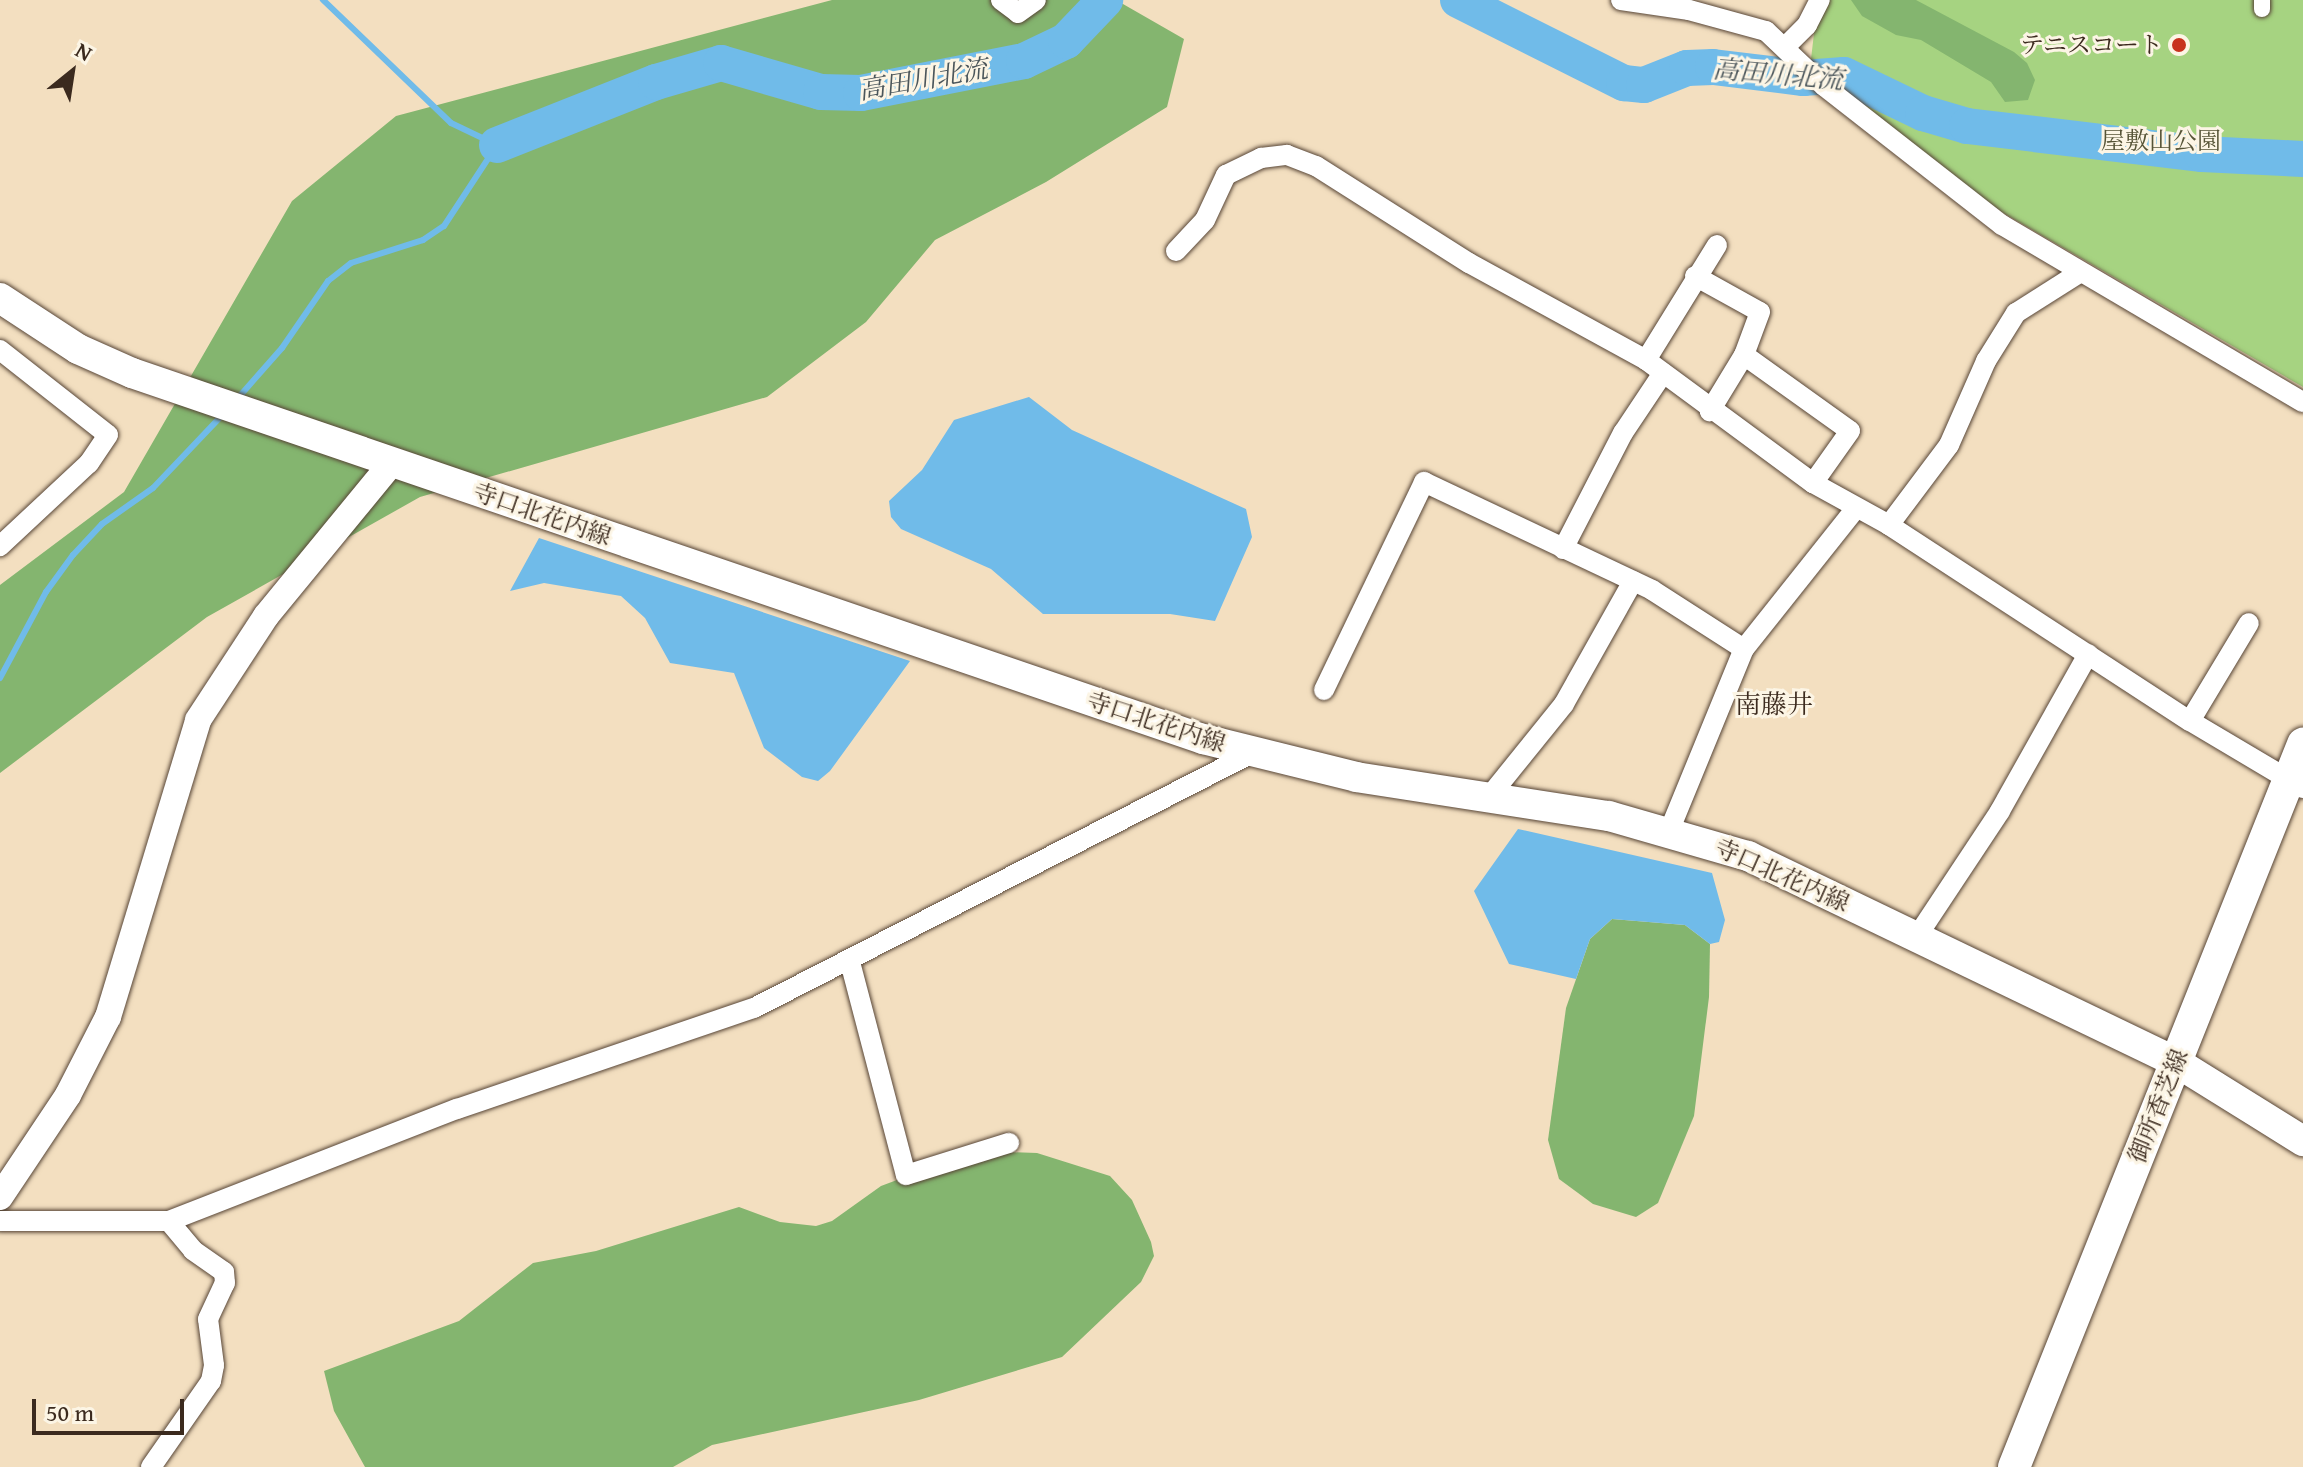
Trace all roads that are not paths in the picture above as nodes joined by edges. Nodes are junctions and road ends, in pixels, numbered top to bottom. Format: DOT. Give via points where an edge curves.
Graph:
graph roads {
  1 [pos="1001,0"];
  2 [pos="1036,0"];
  3 [pos="1621,0"];
  4 [pos="1820,0"];
  5 [pos="1785,47"];
  6 [pos="1717,245"];
  7 [pos="1176,251"];
  8 [pos="2079,273"];
  9 [pos="1695,276"];
  10 [pos="0,298"];
  11 [pos="0,350"];
  12 [pos="1744,355"];
  13 [pos="1646,360"];
  14 [pos="1663,373"];
  15 [pos="2303,402"];
  16 [pos="1710,411"];
  17 [pos="391,464"];
  18 [pos="1813,483"];
  19 [pos="1856,508"];
  20 [pos="1889,525"];
  21 [pos="0,546"];
  22 [pos="1563,549"];
  23 [pos="1633,581"];
  24 [pos="2249,623"];
  25 [pos="1744,649"];
  26 [pos="2088,654"];
  27 [pos="1324,690"];
  28 [pos="2190,721"];
  29 [pos="2303,744"];
  30 [pos="1252,753"];
  31 [pos="2296,784"];
  32 [pos="1489,797"];
  33 [pos="1670,829"];
  34 [pos="1916,938"];
  35 [pos="850,962"];
  36 [pos="2176,1062"];
  37 [pos="2303,1141"];
  38 [pos="1009,1143"];
  39 [pos="0,1197"];
  40 [pos="0,1221"];
  41 [pos="169,1221"];
  42 [pos="151,1467"];
  43 [pos="2014,1467"];
  1 -- 2 [label="street" via="1018,13"];
  3 -- 5 [label="street" via="1689,10 1766,31"];
  4 -- 5 [label="street" via="1807,25"];
  5 -- 8 [label="street" via="1824,86 2002,225"];
  6 -- 9 [label="street"];
  7 -- 13 [label="street" via="1205,220 1226,175 1261,158 1287,155 1316,166 1469,263"];
  8 -- 15 [label="street"];
  8 -- 20 [label="street" via="2016,313 1986,361 1949,445"];
  9 -- 12 [label="street" via="1760,312"];
  9 -- 13 [label="street"];
  10 -- 17 [label="main road, 寺口北花内線" via="78,349"];
  11 -- 21 [label="street" via="108,435 89,463"];
  12 -- 16 [label="street"];
  12 -- 18 [label="street" via="1850,431"];
  13 -- 14 [label="street"];
  14 -- 16 [label="street"];
  14 -- 22 [label="street" via="1623,433"];
  16 -- 18 [label="street"];
  17 -- 30 [label="main road, 寺口北花内線"];
  17 -- 39 [label="street" via="266,616 198,720 108,1017 68,1095"];
  18 -- 19 [label="street"];
  19 -- 20 [label="street"];
  19 -- 25 [label="street"];
  20 -- 26 [label="street"];
  22 -- 23 [label="street"];
  22 -- 27 [label="street" via="1424,482"];
  23 -- 25 [label="street"];
  23 -- 32 [label="street" via="1564,704"];
  24 -- 28 [label="street"];
  25 -- 33 [label="street"];
  26 -- 28 [label="street"];
  26 -- 34 [label="street" via="2000,811"];
  28 -- 31 [label="street"];
  29 -- 31 [label="main road, 御所香芝線"];
  30 -- 32 [label="main road, 寺口北花内線" via="1356,777"];
  30 -- 35 [label="street"];
  31 -- 36 [label="main road, 御所香芝線"];
  32 -- 33 [label="main road, 寺口北花内線"];
  33 -- 34 [label="main road, 寺口北花内線" via="1748,856"];
  34 -- 36 [label="main road, 寺口北花内線"];
  35 -- 38 [label="street" via="906,1175"];
  35 -- 41 [label="street" via="754,1008 457,1109"];
  36 -- 37 [label="main road, 寺口北花内線"];
  36 -- 43 [label="main road, 御所香芝線"];
  40 -- 41 [label="street"];
  41 -- 42 [label="street" via="193,1250 224,1272 225,1283 208,1319 211,1381"];
}
